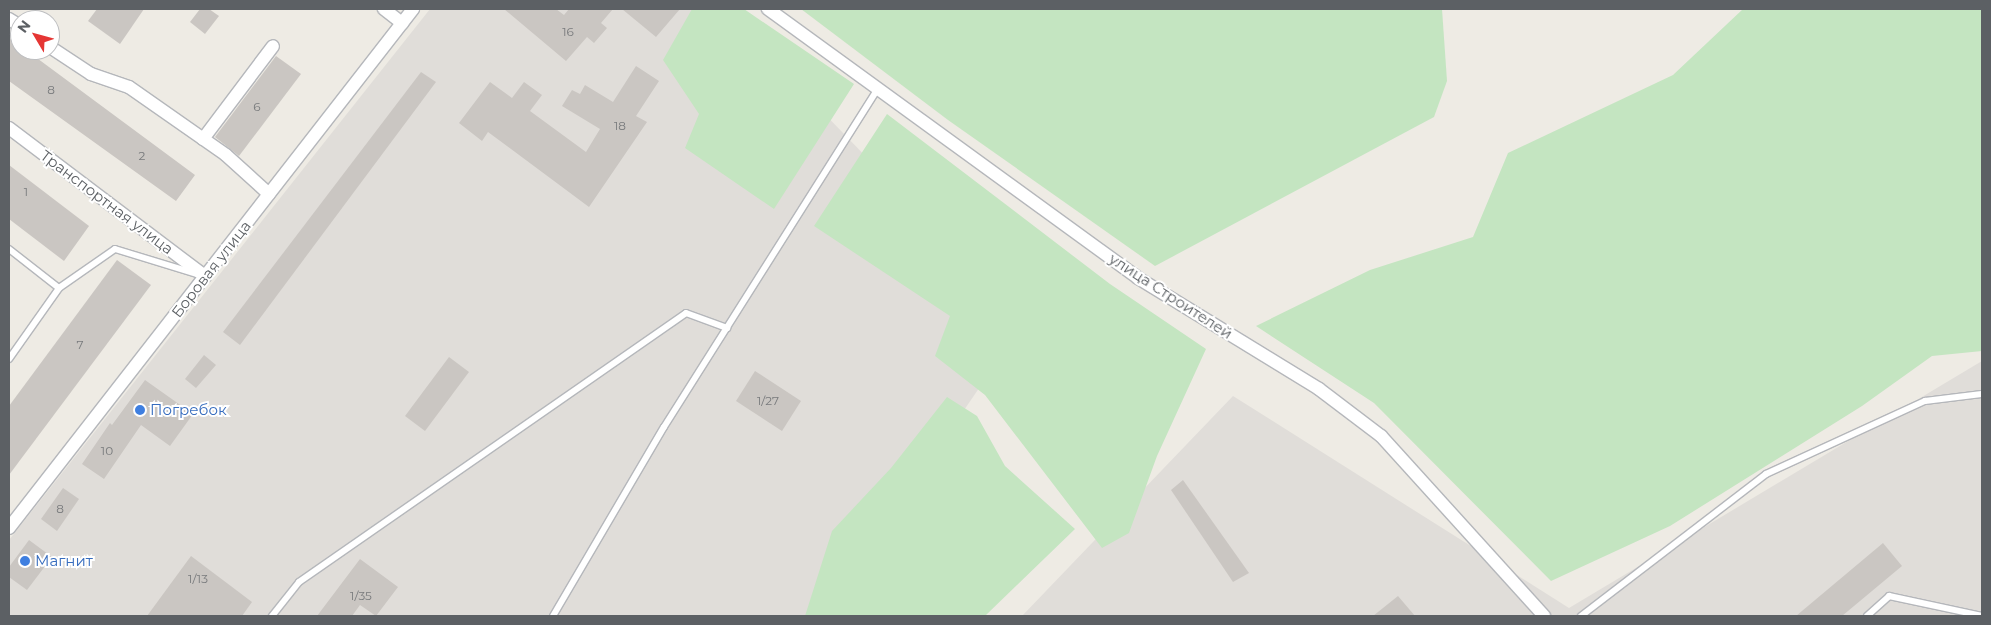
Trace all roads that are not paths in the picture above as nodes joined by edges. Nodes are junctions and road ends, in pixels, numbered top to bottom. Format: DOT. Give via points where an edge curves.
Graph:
graph roads {
  1 [pos="384,9"];
  2 [pos="413,9"];
  3 [pos="768,9"];
  4 [pos="402,23"];
  5 [pos="273,46"];
  6 [pos="60,54"];
  7 [pos="878,89"];
  8 [pos="9,128"];
  9 [pos="204,139"];
  10 [pos="269,194"];
  11 [pos="9,249"];
  12 [pos="205,276"];
  13 [pos="59,288"];
  14 [pos="727,328"];
  15 [pos="9,358"];
  16 [pos="1982,394"];
  17 [pos="13,514"];
  18 [pos="9,528"];
  19 [pos="272,616"];
  20 [pos="553,616"];
  21 [pos="1544,616"];
  22 [pos="1580,616"];
  23 [pos="1867,616"];
  24 [pos="1982,616"];
  1 -- 4 [label="street"];
  2 -- 4 [label="street, Боровая улица"];
  3 -- 7 [label="street, улица Строителей"];
  4 -- 10 [label="street, Боровая улица"];
  5 -- 9 [label="street"];
  6 -- 9 [label="street" via="91,74 129,87"];
  7 -- 14 [label="lane"];
  7 -- 21 [label="street, улица Строителей" via="1138,278 1319,389 1381,436"];
  8 -- 12 [label="street, Транспортная улица"];
  9 -- 10 [label="street"];
  10 -- 12 [label="street, Боровая улица"];
  11 -- 13 [label="lane"];
  12 -- 13 [label="lane" via="115,249"];
  12 -- 17 [label="street, Боровая улица"];
  13 -- 15 [label="lane"];
  14 -- 19 [label="lane" via="686,313 298,582"];
  14 -- 20 [label="lane" via="664,426"];
  16 -- 22 [label="lane" via="1925,401 1766,474"];
  17 -- 18 [label="street, Боровая улица"];
  23 -- 24 [label="lane" via="1889,596"];
}
